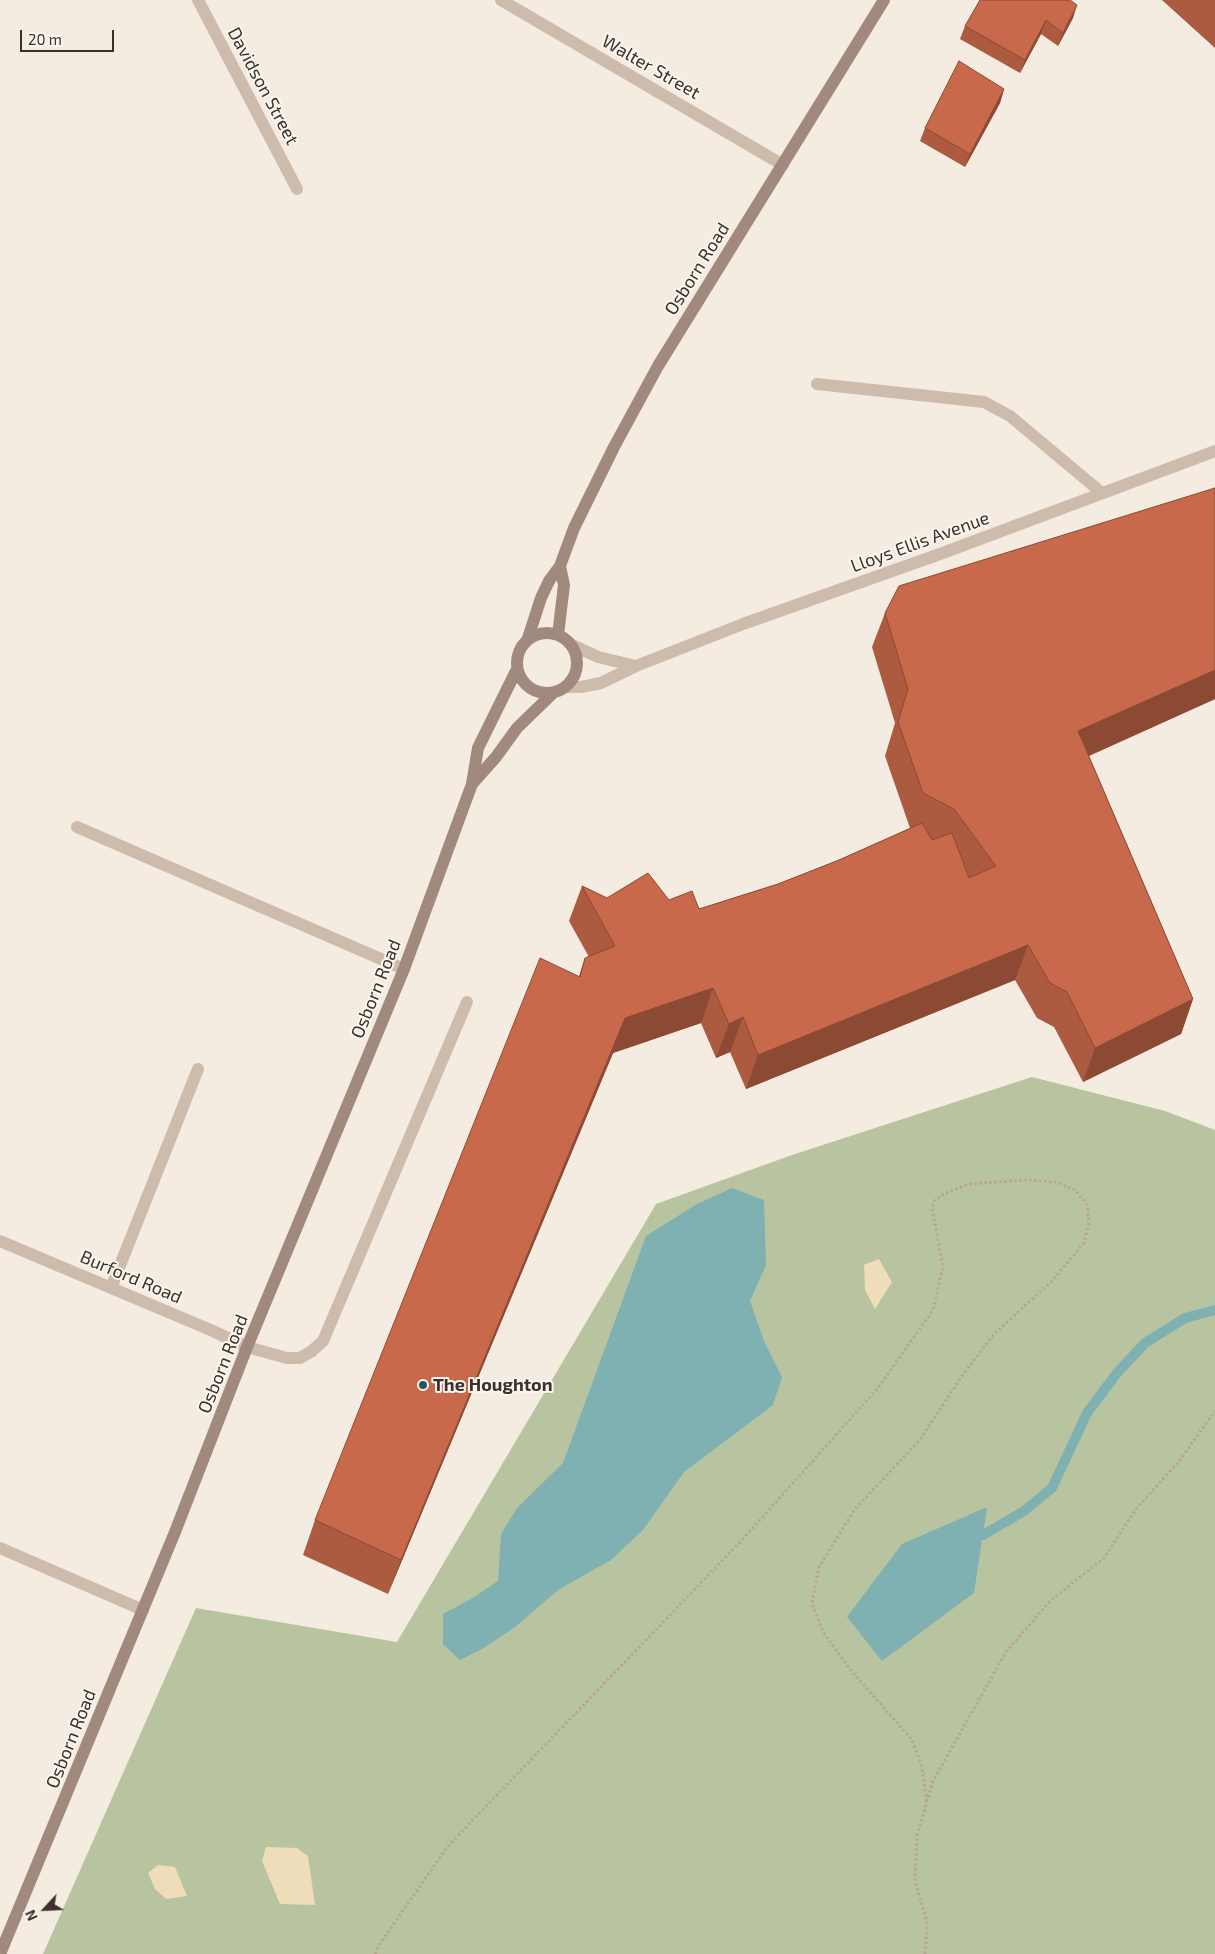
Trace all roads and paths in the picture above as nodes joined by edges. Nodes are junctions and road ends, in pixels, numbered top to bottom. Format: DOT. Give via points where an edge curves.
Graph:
graph roads {
  1 [pos="198,0"];
  2 [pos="501,0"];
  3 [pos="884,0"];
  4 [pos="783,165"];
  5 [pos="297,189"];
  6 [pos="817,384"];
  7 [pos="1215,451"];
  8 [pos="1102,493"];
  9 [pos="560,566"];
  10 [pos="558,635"];
  11 [pos="528,638"];
  12 [pos="570,644"];
  13 [pos="636,666"];
  14 [pos="517,669"];
  15 [pos="566,687"];
  16 [pos="552,694"];
  17 [pos="472,784"];
  18 [pos="77,827"];
  19 [pos="404,969"];
  20 [pos="466,1002"];
  21 [pos="198,1069"];
  22 [pos="0,1241"];
  23 [pos="111,1288"];
  24 [pos="248,1347"];
  25 [pos="1215,1411"];
  26 [pos="0,1548"];
  27 [pos="143,1610"];
  28 [pos="927,1803"];
  29 [pos="0,1954"];
  30 [pos="375,1954"];
  31 [pos="925,1954"];
  1 -- 5 [label="street, Davidson Street"];
  2 -- 4 [label="street, Walter Street"];
  3 -- 4 [label="street, Osborn Road"];
  4 -- 9 [label="street, Osborn Road" via="658,366 574,528"];
  6 -- 8 [label="street" via="984,402 1010,416"];
  7 -- 8 [label="street, Lloys Ellis Avenue"];
  8 -- 13 [label="street, Lloys Ellis Avenue"];
  9 -- 10 [label="street, Osborn Road" via="564,585"];
  9 -- 11 [label="street, Osborn Road" via="541,598"];
  10 -- 11 [label="street" via="542,633"];
  10 -- 12 [label="street"];
  11 -- 14 [label="street" via="519,652"];
  12 -- 13 [label="street" via="598,657"];
  12 -- 15 [label="street" via="578,666"];
  13 -- 15 [label="street, Lloys Ellis Avenue" via="602,683"];
  14 -- 16 [label="street" via="524,683 536,692"];
  14 -- 17 [label="street, Osborn Road" via="478,748"];
  15 -- 16 [label="street"];
  16 -- 17 [label="street, Osborn Road" via="517,728"];
  17 -- 19 [label="street, Osborn Road"];
  18 -- 19 [label="street"];
  19 -- 24 [label="street, Osborn Road"];
  20 -- 24 [label="street, Burford Road" via="323,1341 300,1358 287,1358"];
  21 -- 23 [label="street"];
  22 -- 23 [label="street, Burford Road"];
  23 -- 24 [label="street, Burford Road"];
  24 -- 27 [label="street, Osborn Road"];
  25 -- 28 [label="path" via="1180,1460 1136,1509 1104,1558 1050,1601 1006,1652 933,1781"];
  26 -- 27 [label="street"];
  27 -- 29 [label="street, Osborn Road"];
  28 -- 30 [label="path" via="922,1767 912,1740 828,1640 812,1603 820,1567 855,1509 919,1441 994,1334 1051,1282 1084,1244 1089,1223 1086,1204 1075,1190 1056,1182 1027,1180 969,1184 935,1200 932,1208 943,1266 933,1310 878,1388 742,1540 448,1846"];
  28 -- 31 [label="path" via="916,1836 915,1881 927,1922"];
}
